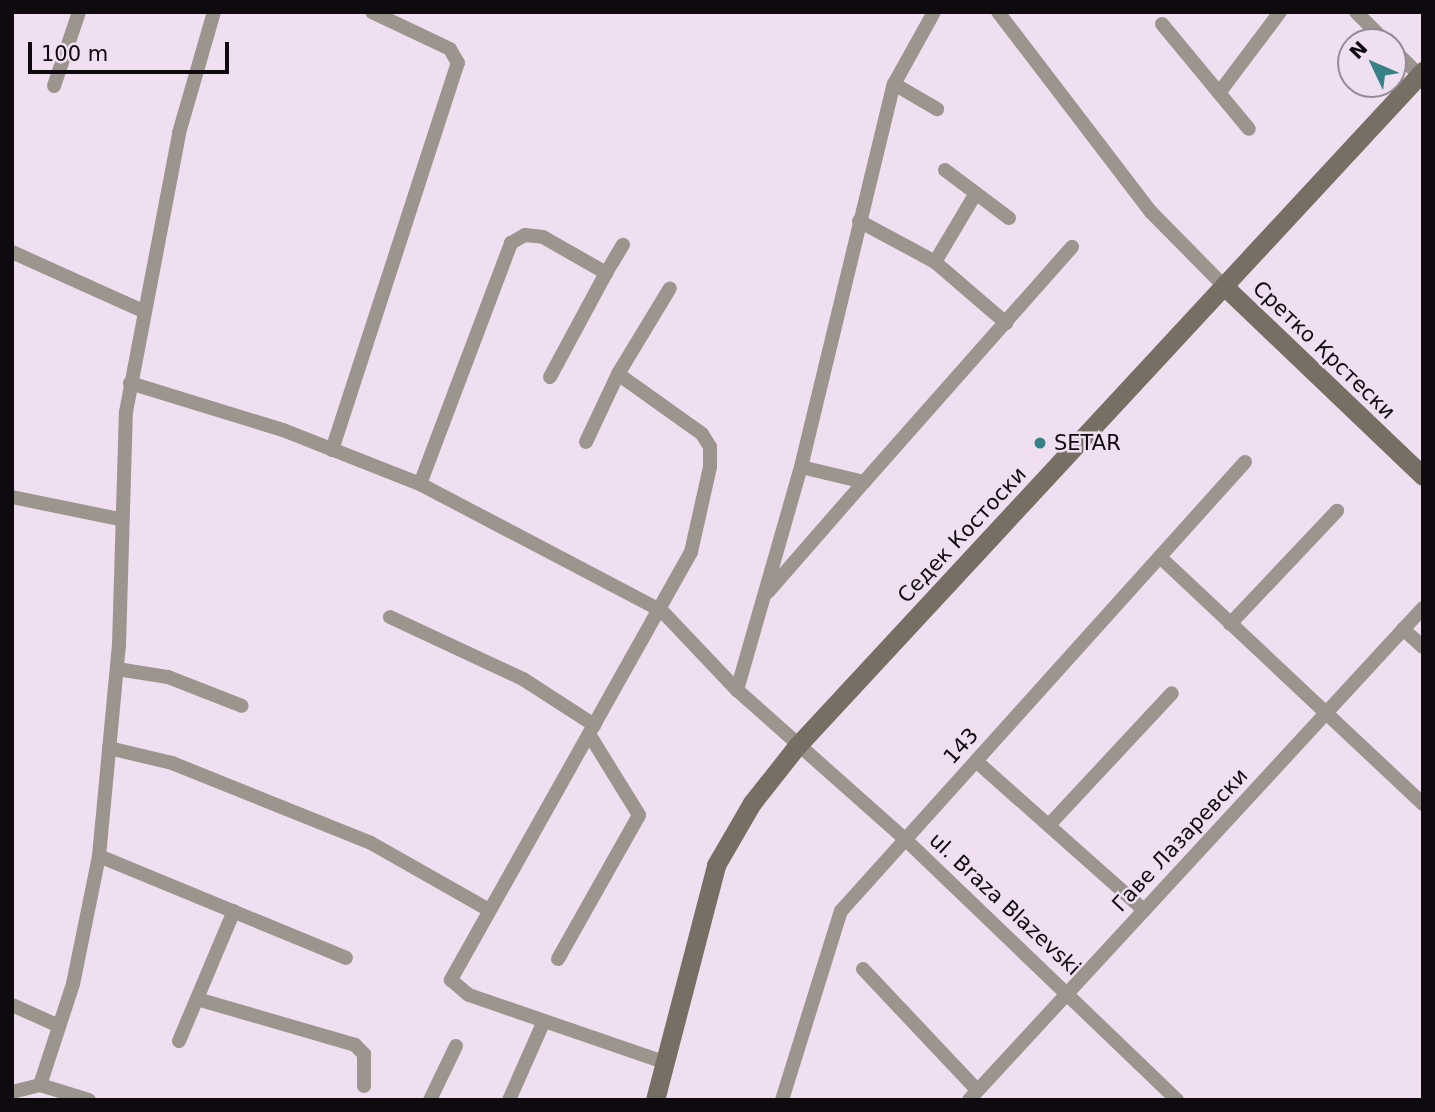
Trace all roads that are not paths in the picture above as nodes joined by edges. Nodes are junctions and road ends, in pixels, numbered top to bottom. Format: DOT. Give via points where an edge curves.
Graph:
graph roads {
  1 [pos="79,12"];
  2 [pos="214,12"];
  3 [pos="372,12"];
  4 [pos="934,12"];
  5 [pos="998,12"];
  6 [pos="1280,12"];
  7 [pos="1356,12"];
  8 [pos="1162,24"];
  9 [pos="1372,28"];
  10 [pos="1407,62"];
  11 [pos="1422,75"];
  12 [pos="894,85"];
  13 [pos="54,86"];
  14 [pos="1219,93"];
  15 [pos="937,108"];
  16 [pos="1249,130"];
  17 [pos="945,170"];
  18 [pos="976,193"];
  19 [pos="1009,218"];
  20 [pos="859,221"];
  21 [pos="623,245"];
  22 [pos="1072,247"];
  23 [pos="12,252"];
  24 [pos="935,262"];
  25 [pos="606,273"];
  26 [pos="1224,286"];
  27 [pos="670,288"];
  28 [pos="143,311"];
  29 [pos="1006,323"];
  30 [pos="618,374"];
  31 [pos="550,377"];
  32 [pos="130,383"];
  33 [pos="586,442"];
  34 [pos="332,450"];
  35 [pos="1245,463"];
  36 [pos="800,467"];
  37 [pos="1423,476"];
  38 [pos="864,482"];
  39 [pos="420,484"];
  40 [pos="12,496"];
  41 [pos="1337,511"];
  42 [pos="119,519"];
  43 [pos="777,548"];
  44 [pos="1160,557"];
  45 [pos="794,561"];
  46 [pos="764,597"];
  47 [pos="1423,608"];
  48 [pos="662,611"];
  49 [pos="390,617"];
  50 [pos="1230,624"];
  51 [pos="1403,629"];
  52 [pos="1423,647"];
  53 [pos="117,668"];
  54 [pos="737,690"];
  55 [pos="1172,693"];
  56 [pos="242,706"];
  57 [pos="1325,715"];
  58 [pos="591,729"];
  59 [pos="797,746"];
  60 [pos="109,748"];
  61 [pos="976,761"];
  62 [pos="1423,804"];
  63 [pos="1049,825"];
  64 [pos="905,839"];
  65 [pos="99,856"];
  66 [pos="487,909"];
  67 [pos="1144,910"];
  68 [pos="234,911"];
  69 [pos="346,958"];
  70 [pos="558,959"];
  71 [pos="863,969"];
  72 [pos="1068,992"];
  73 [pos="197,999"];
  74 [pos="12,1005"];
  75 [pos="544,1021"];
  76 [pos="60,1026"];
  77 [pos="179,1041"];
  78 [pos="456,1046"];
  79 [pos="666,1063"];
  80 [pos="40,1085"];
  81 [pos="364,1086"];
  82 [pos="12,1092"];
  83 [pos="973,1095"];
  84 [pos="784,1099"];
  85 [pos="89,1100"];
  86 [pos="430,1100"];
  87 [pos="509,1100"];
  88 [pos="655,1100"];
  89 [pos="1177,1100"];
  1 -- 13 [label="street"];
  2 -- 28 [label="street" via="179,133"];
  3 -- 34 [label="street" via="450,49 458,62"];
  4 -- 12 [label="street"];
  5 -- 26 [label="street" via="1151,212"];
  6 -- 14 [label="street"];
  7 -- 9 [label="street"];
  8 -- 14 [label="street"];
  10 -- 11 [label="street"];
  11 -- 26 [label="main road, Седек Костоски"];
  12 -- 15 [label="street"];
  12 -- 20 [label="street"];
  14 -- 16 [label="street"];
  17 -- 18 [label="street"];
  18 -- 19 [label="street"];
  18 -- 24 [label="street"];
  20 -- 24 [label="street"];
  20 -- 36 [label="street"];
  21 -- 25 [label="street"];
  22 -- 29 [label="street"];
  23 -- 28 [label="street"];
  24 -- 29 [label="street"];
  25 -- 31 [label="street"];
  25 -- 39 [label="street" via="542,237 525,234 511,243"];
  26 -- 37 [label="main road, Сретко Крстески"];
  26 -- 59 [label="main road, Седек Костоски"];
  27 -- 30 [label="street"];
  28 -- 32 [label="street"];
  29 -- 38 [label="street"];
  30 -- 33 [label="street"];
  30 -- 48 [label="street" via="672,410 710,447 691,552"];
  32 -- 34 [label="street, ul. Braza Blazevski"];
  32 -- 42 [label="street"];
  34 -- 39 [label="street, ul. Braza Blazevski"];
  35 -- 44 [label="street, 143"];
  36 -- 38 [label="street"];
  36 -- 43 [label="street"];
  38 -- 45 [label="street"];
  39 -- 48 [label="street, ul. Braza Blazevski"];
  40 -- 42 [label="street"];
  41 -- 50 [label="street"];
  42 -- 53 [label="street"];
  43 -- 45 [label="street"];
  43 -- 46 [label="street"];
  44 -- 50 [label="street"];
  44 -- 61 [label="street, 143"];
  45 -- 46 [label="street"];
  46 -- 54 [label="street"];
  47 -- 51 [label="street, Гаве Лазаревски"];
  48 -- 54 [label="street, ul. Braza Blazevski"];
  48 -- 58 [label="street"];
  49 -- 58 [label="street" via="523,679"];
  50 -- 57 [label="street"];
  51 -- 52 [label="street"];
  51 -- 57 [label="street, Гаве Лазаревски"];
  53 -- 56 [label="street" via="168,677"];
  53 -- 60 [label="street"];
  54 -- 59 [label="street, ul. Braza Blazevski"];
  55 -- 63 [label="street"];
  57 -- 62 [label="street"];
  57 -- 67 [label="street, Гаве Лазаревски"];
  58 -- 66 [label="street"];
  58 -- 70 [label="street" via="639,815"];
  59 -- 64 [label="street, ul. Braza Blazevski"];
  59 -- 79 [label="main road, Седек Костоски" via="752,803 716,865"];
  60 -- 65 [label="street"];
  60 -- 66 [label="street" via="172,762 371,843"];
  61 -- 63 [label="street"];
  61 -- 64 [label="street, 143"];
  63 -- 67 [label="street"];
  64 -- 72 [label="street, ul. Braza Blazevski"];
  64 -- 84 [label="street, 143" via="841,911"];
  65 -- 68 [label="street"];
  65 -- 76 [label="street"];
  66 -- 75 [label="street" via="451,980 468,995"];
  67 -- 72 [label="street, Гаве Лазаревски"];
  68 -- 69 [label="street"];
  68 -- 73 [label="street"];
  71 -- 83 [label="street"];
  72 -- 83 [label="street, Гаве Лазаревски"];
  72 -- 89 [label="street, ul. Braza Blazevski"];
  73 -- 77 [label="street"];
  73 -- 81 [label="street" via="355,1045 364,1054"];
  74 -- 76 [label="street"];
  75 -- 79 [label="street"];
  75 -- 87 [label="street"];
  76 -- 80 [label="street"];
  78 -- 86 [label="street"];
  79 -- 88 [label="main road, Седек Костоски"];
  80 -- 82 [label="street"];
  80 -- 85 [label="street"];
}
